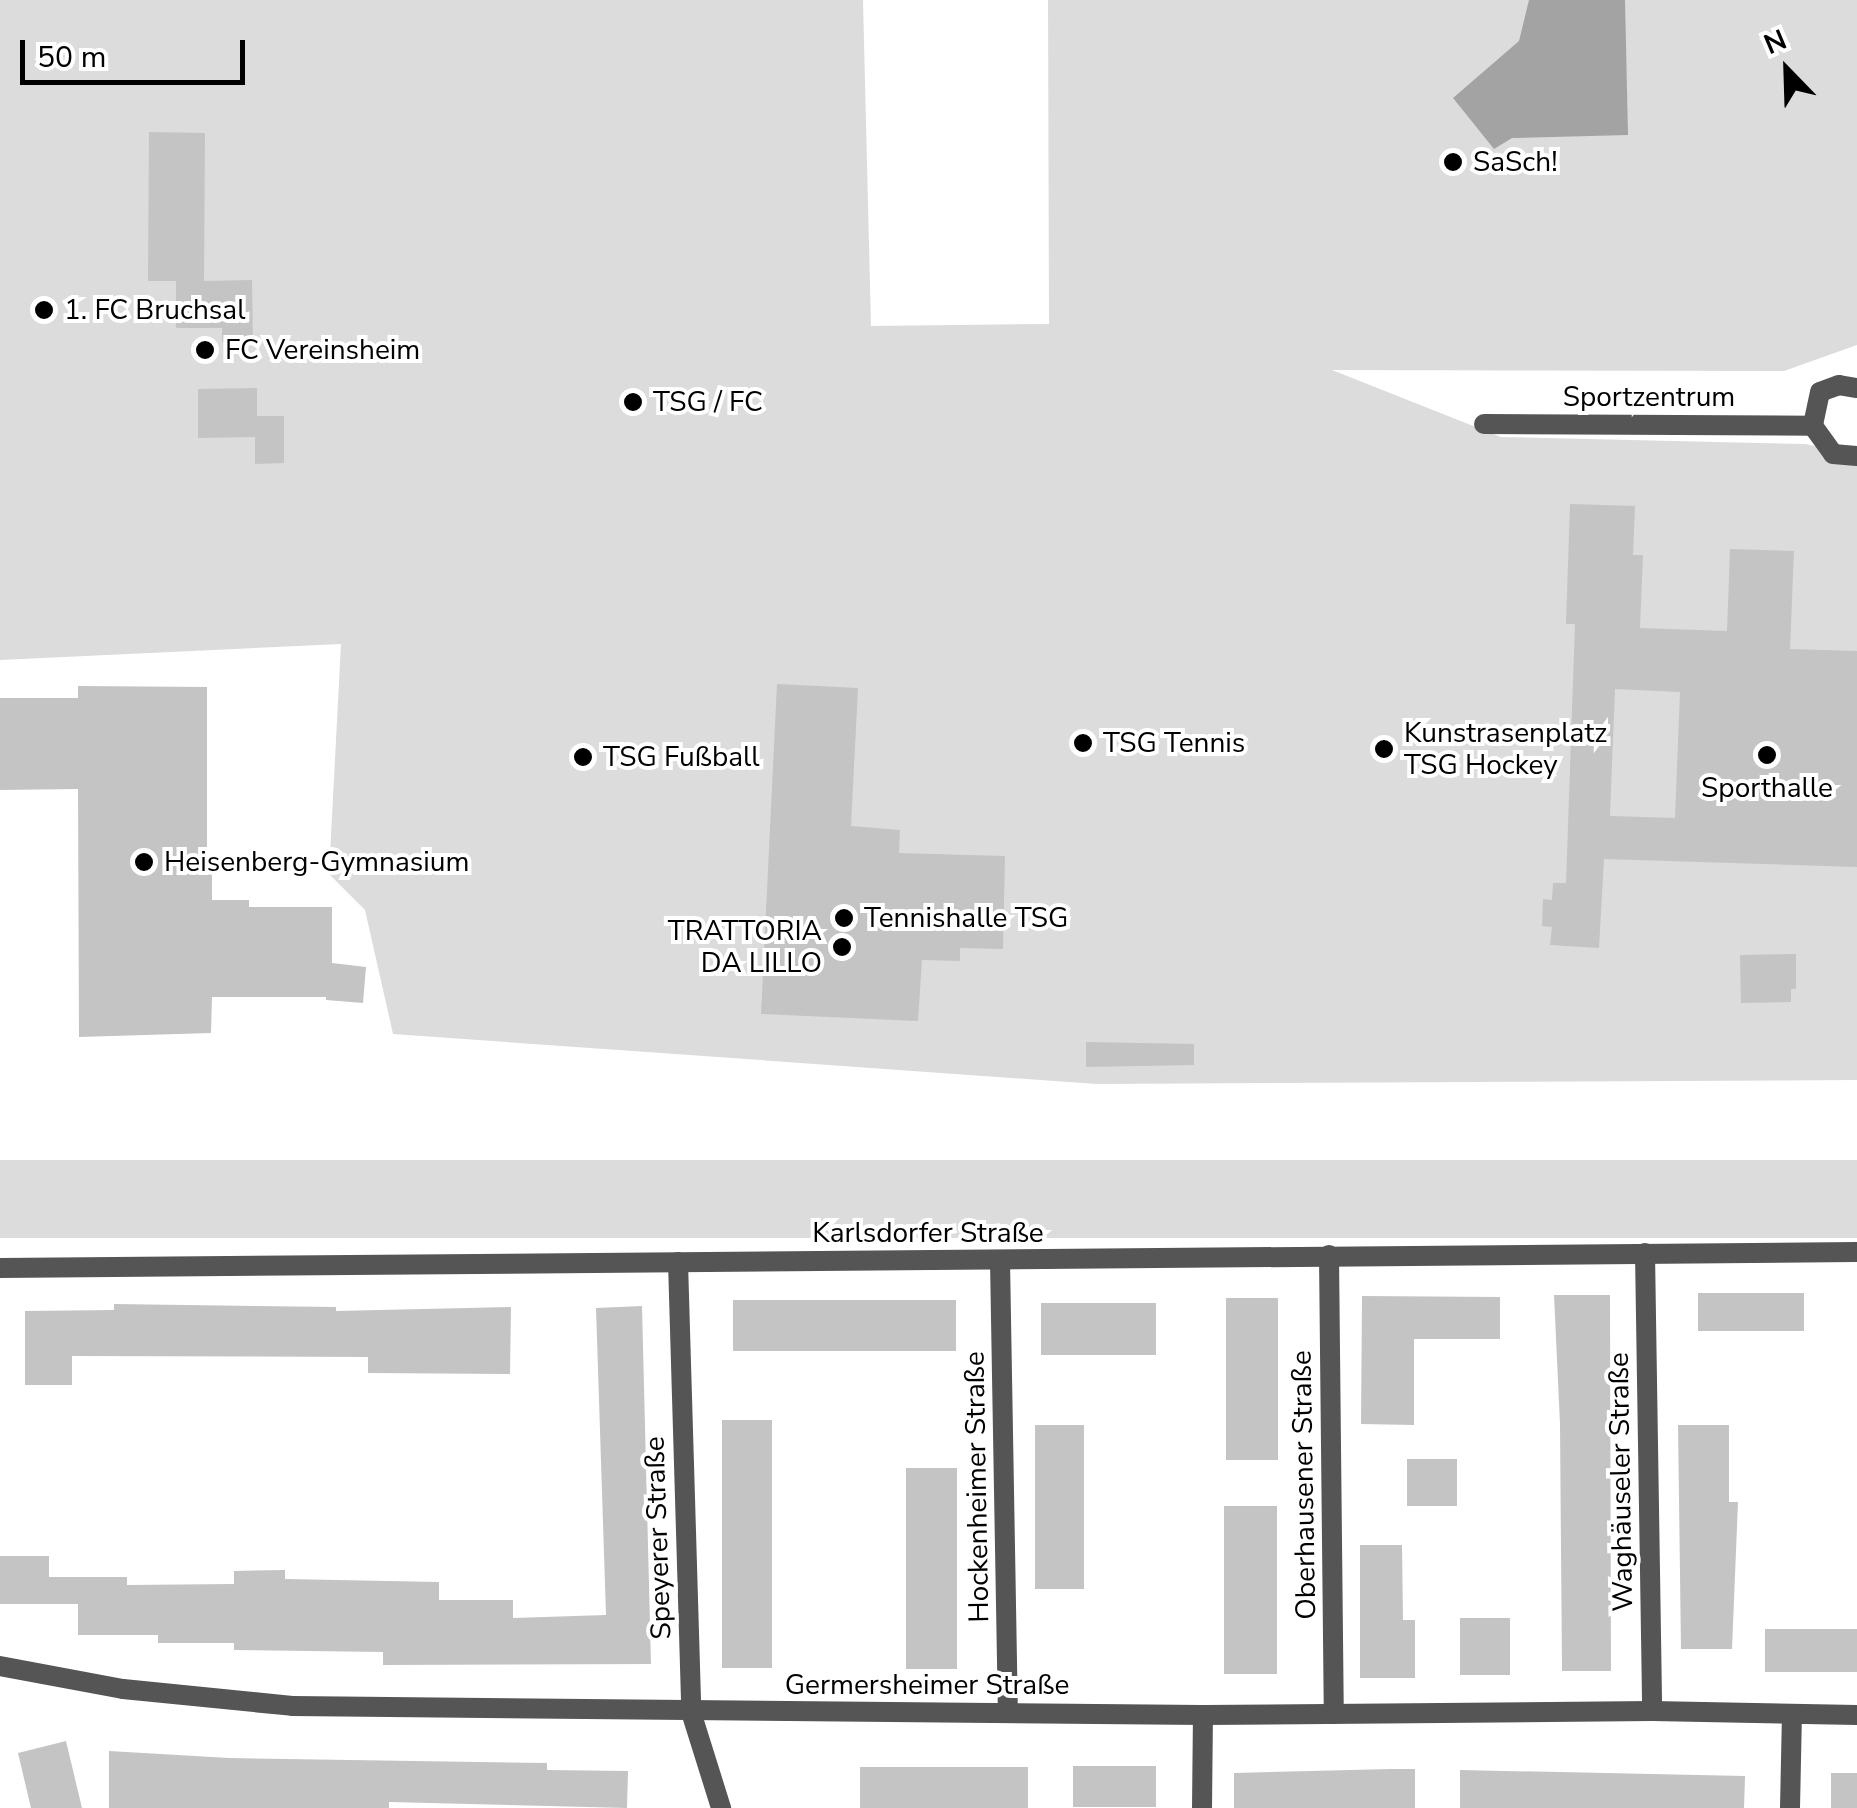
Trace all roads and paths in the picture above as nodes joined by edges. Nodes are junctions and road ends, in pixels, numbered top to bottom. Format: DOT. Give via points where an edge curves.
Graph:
graph roads {
  1 [pos="1857,388"];
  2 [pos="1484,424"];
  3 [pos="1814,426"];
  4 [pos="1857,456"];
  5 [pos="1857,1252"];
  6 [pos="1645,1253"];
  7 [pos="1329,1255"];
  8 [pos="1000,1261"];
  9 [pos="678,1262"];
  10 [pos="0,1268"];
  11 [pos="0,1666"];
  12 [pos="1652,1711"];
  13 [pos="691,1712"];
  14 [pos="1008,1712"];
  15 [pos="1334,1714"];
  16 [pos="1792,1714"];
  17 [pos="1203,1715"];
  18 [pos="1857,1715"];
  19 [pos="720,1808"];
  20 [pos="1202,1808"];
  21 [pos="1790,1808"];
  1 -- 3 [label="street" via="1839,384 1820,392"];
  2 -- 3 [label="street, Sportzentrum"];
  3 -- 4 [label="street" via="1834,454"];
  5 -- 6 [label="street, Karlsdorfer Straße"];
  6 -- 7 [label="street, Karlsdorfer Straße"];
  6 -- 12 [label="street, Waghäuseler Straße"];
  7 -- 8 [label="street, Karlsdorfer Straße"];
  7 -- 15 [label="street, Oberhausener Straße"];
  8 -- 9 [label="street, Karlsdorfer Straße"];
  8 -- 14 [label="street, Hockenheimer Straße"];
  9 -- 10 [label="street, Karlsdorfer Straße"];
  9 -- 13 [label="street, Speyerer Straße"];
  11 -- 13 [label="street, Germersheimer Straße" via="123,1689 292,1706"];
  12 -- 15 [label="street, Germersheimer Straße"];
  12 -- 16 [label="street, Germersheimer Straße"];
  13 -- 14 [label="street, Germersheimer Straße"];
  13 -- 19 [label="street, Speyerer Straße"];
  14 -- 17 [label="street, Germersheimer Straße"];
  15 -- 17 [label="street, Germersheimer Straße"];
  16 -- 18 [label="street, Germersheimer Straße"];
  16 -- 21 [label="street"];
  17 -- 20 [label="street"];
}
